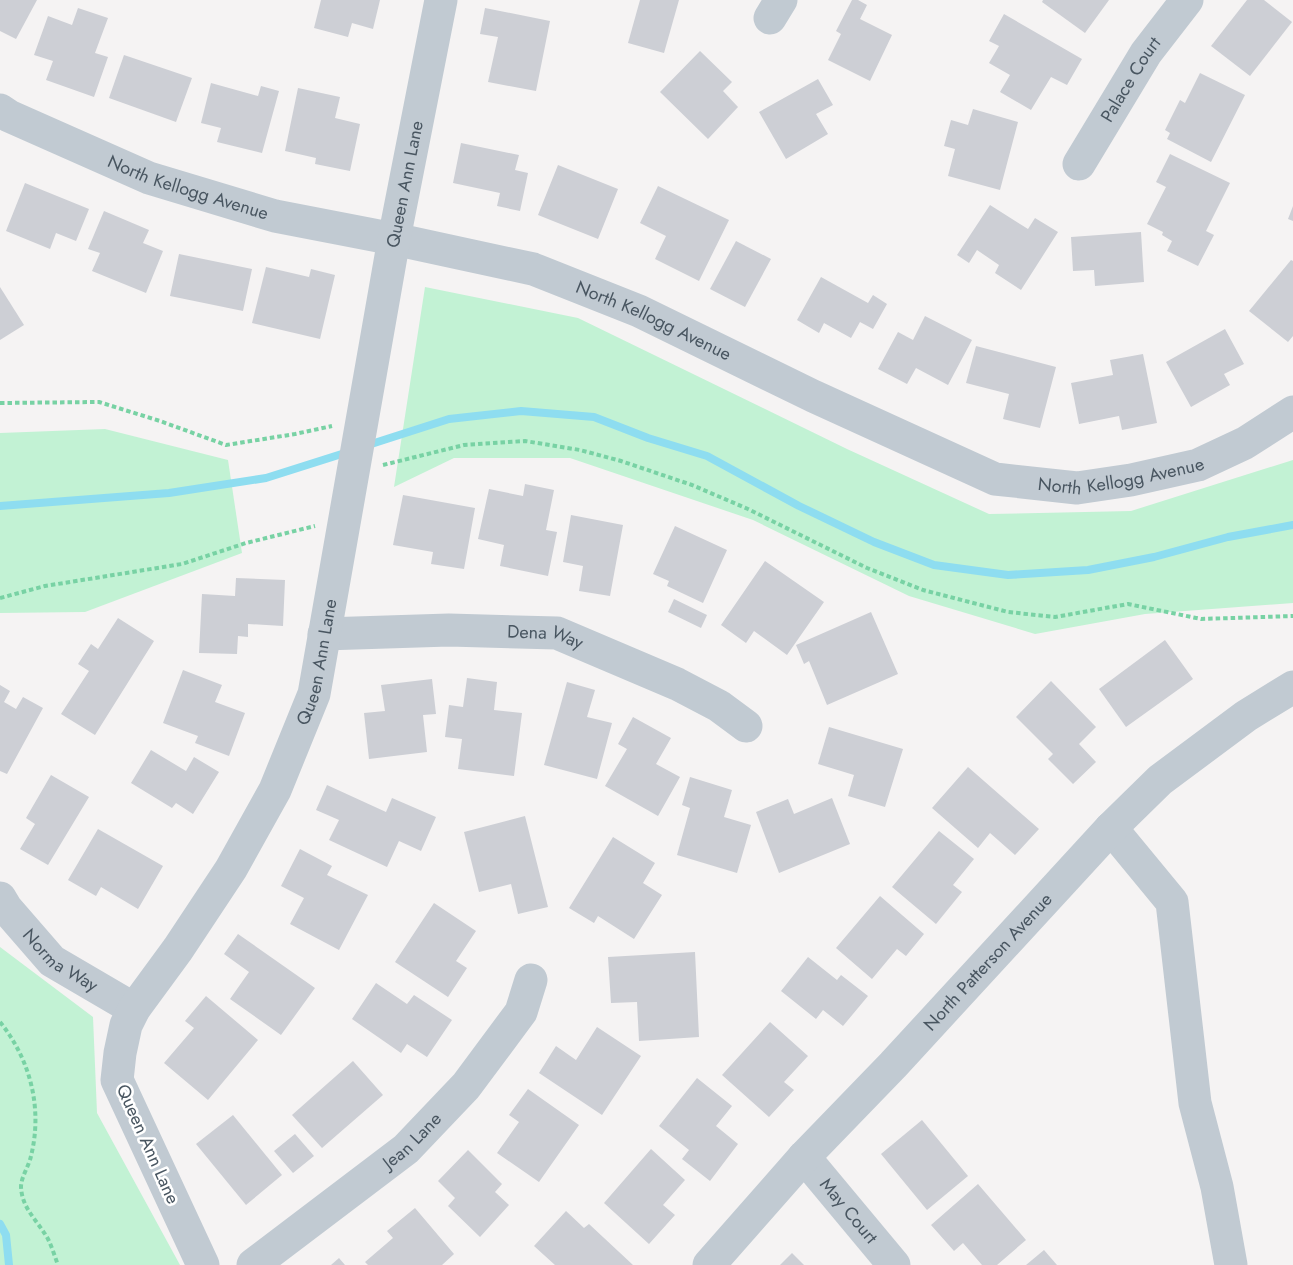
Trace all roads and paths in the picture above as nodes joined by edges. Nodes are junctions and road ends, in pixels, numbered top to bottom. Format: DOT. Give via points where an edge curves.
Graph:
graph roads {
  1 [pos="441,0"];
  2 [pos="1187,0"];
  3 [pos="3,119"];
  4 [pos="1079,164"];
  5 [pos="394,239"];
  6 [pos="0,403"];
  7 [pos="1293,412"];
  8 [pos="362,419"];
  9 [pos="353,474"];
  10 [pos="345,518"];
  11 [pos="0,598"];
  12 [pos="1293,616"];
  13 [pos="324,634"];
  14 [pos="1293,687"];
  15 [pos="747,726"];
  16 [pos="1111,828"];
  17 [pos="0,898"];
  18 [pos="531,980"];
  19 [pos="134,1009"];
  20 [pos="0,1022"];
  21 [pos="804,1157"];
  22 [pos="58,1265"];
  23 [pos="203,1265"];
  24 [pos="253,1265"];
  25 [pos="709,1265"];
  26 [pos="894,1265"];
  27 [pos="1231,1265"];
  1 -- 5 [label="street, Queen Ann Lane"];
  2 -- 4 [label="street, Palace Court" via="1146,53"];
  3 -- 5 [label="street, North Kellogg Avenue" via="150,178 275,216"];
  5 -- 7 [label="street, North Kellogg Avenue" via="533,269 639,311 995,479 1077,488 1198,465 1245,443"];
  5 -- 8 [label="street, Queen Ann Lane"];
  6 -- 8 [label="path" via="99,402 226,444"];
  8 -- 9 [label="street, Queen Ann Lane"];
  9 -- 10 [label="street, Queen Ann Lane"];
  9 -- 12 [label="path" via="464,445 525,441 580,450 682,482 748,509 867,568 923,590 1008,612 1055,616 1128,604 1201,619"];
  10 -- 11 [label="path" via="182,564 45,586"];
  10 -- 13 [label="street, Queen Ann Lane"];
  13 -- 15 [label="street, Dena Way" via="449,630 557,633 677,684"];
  13 -- 19 [label="street, Queen Ann Lane" via="314,694 275,790 231,869"];
  14 -- 16 [label="street, North Patterson Avenue" via="1246,716 1161,780"];
  16 -- 21 [label="street, North Patterson Avenue"];
  16 -- 27 [label="street" via="1172,902 1195,1103 1217,1187"];
  17 -- 19 [label="street, Norma Way" via="52,961"];
  18 -- 24 [label="street, Jean Lane" via="521,1012 466,1086 406,1149"];
  19 -- 23 [label="street, Queen Ann Lane" via="126,1025 117,1080"];
  20 -- 22 [label="path" via="13,1038 33,1089 36,1118 32,1156 21,1185 27,1210 47,1239"];
  21 -- 25 [label="street, North Patterson Avenue"];
  21 -- 26 [label="street, May Court"];
}
